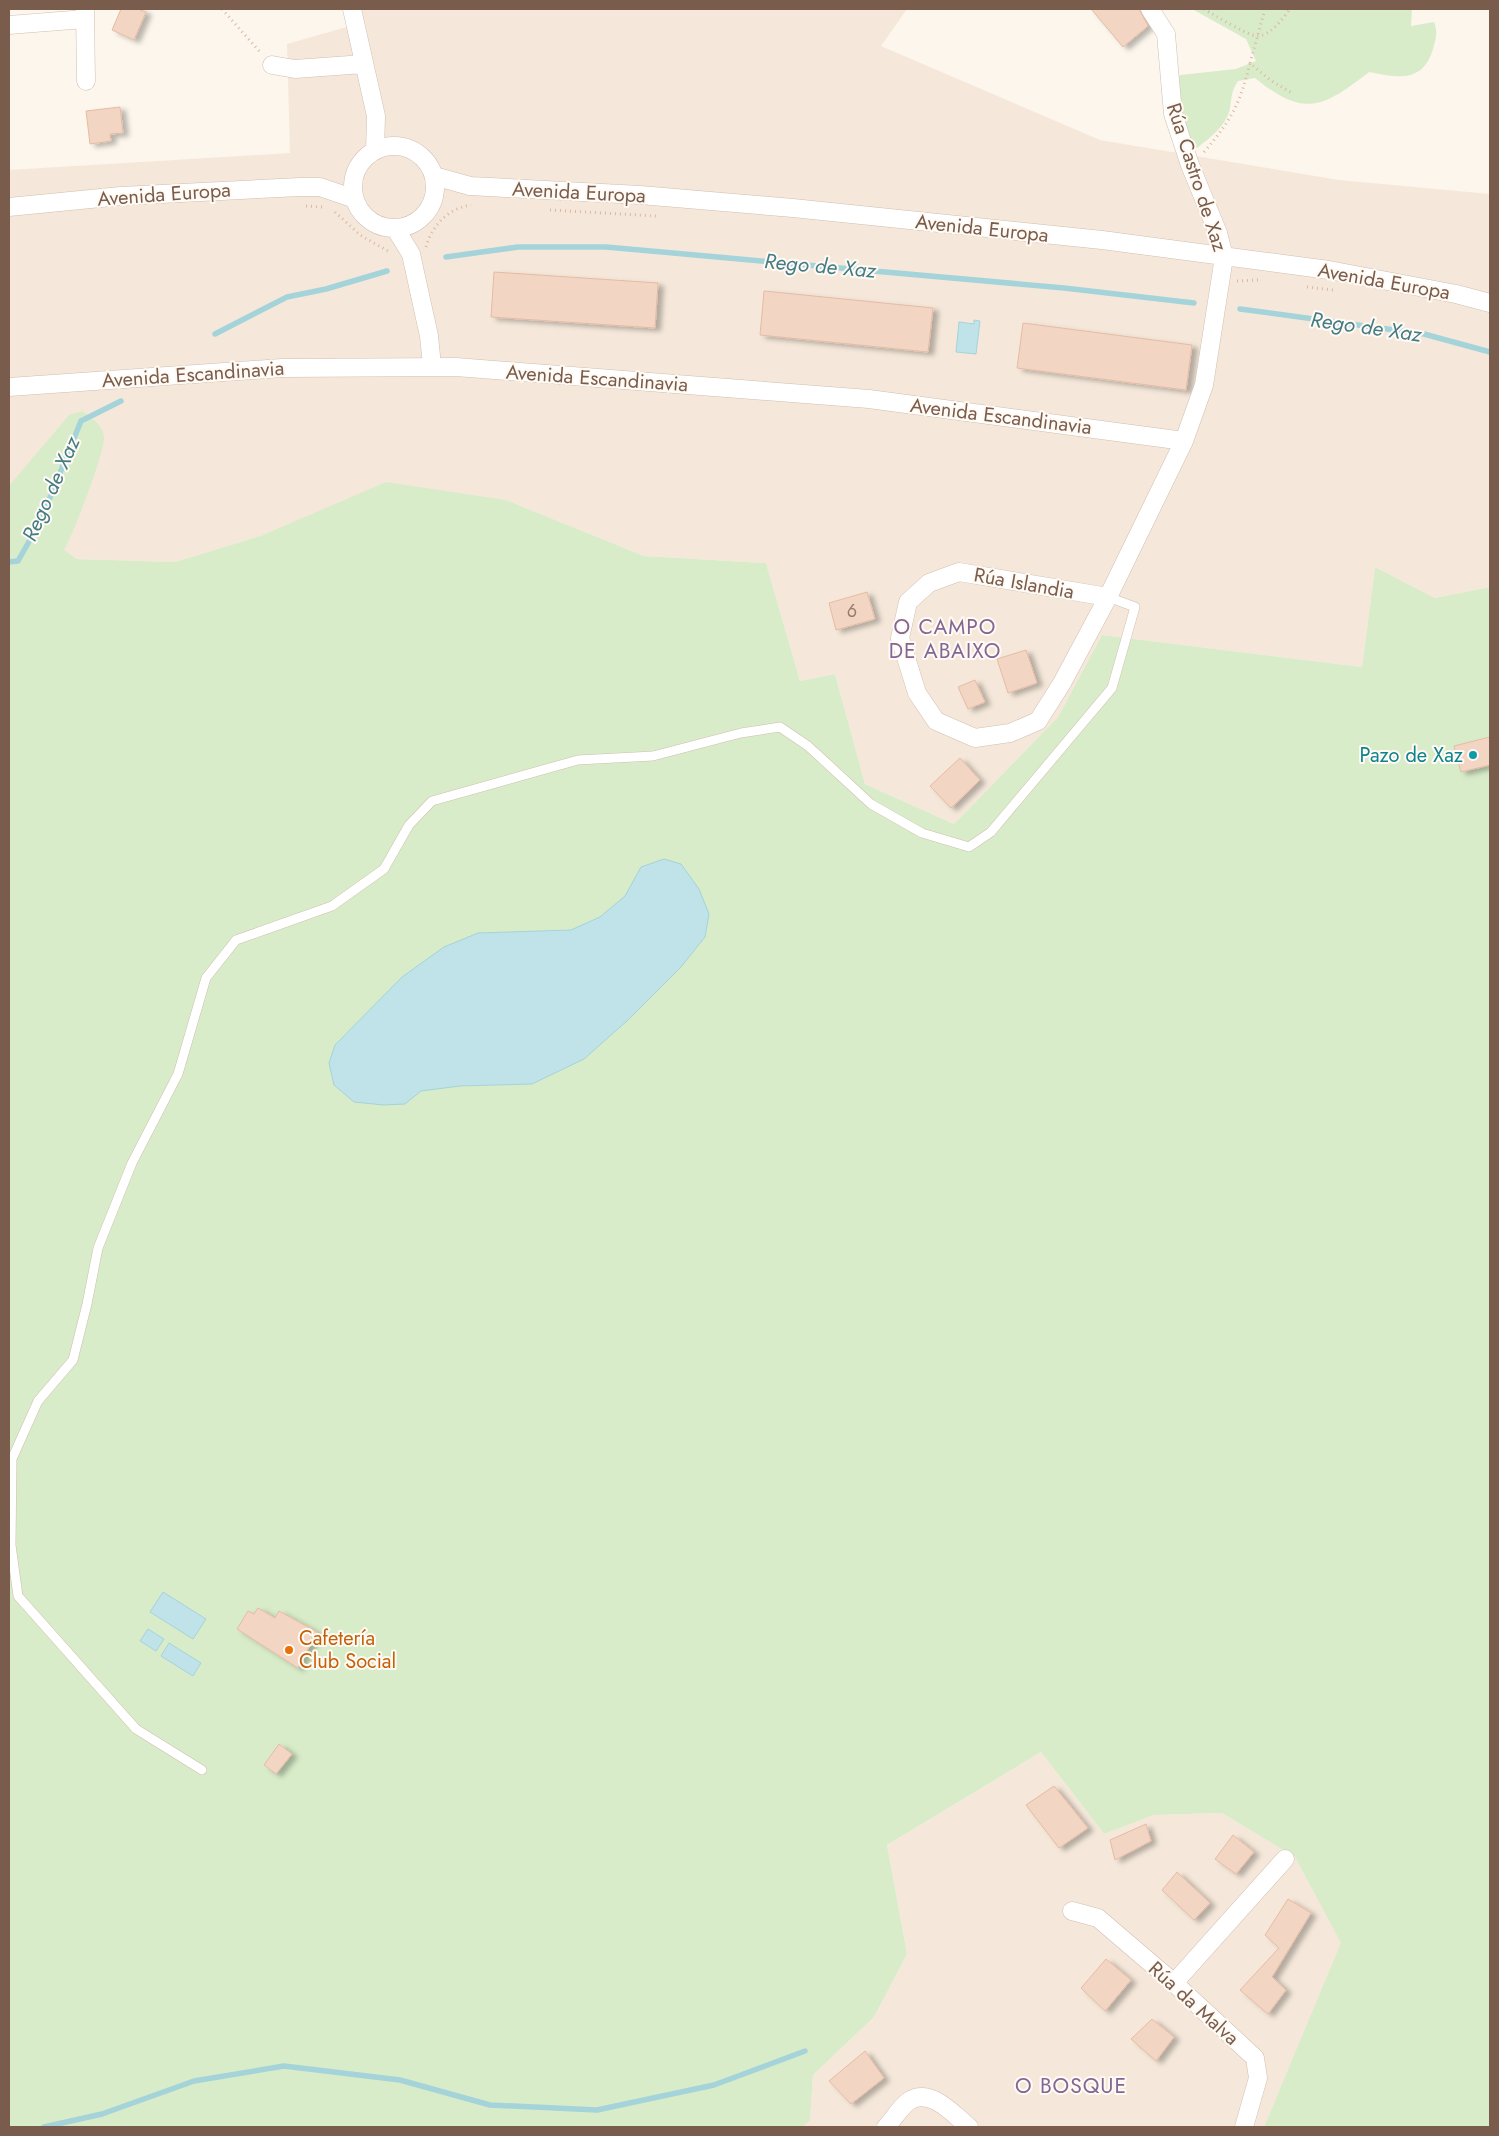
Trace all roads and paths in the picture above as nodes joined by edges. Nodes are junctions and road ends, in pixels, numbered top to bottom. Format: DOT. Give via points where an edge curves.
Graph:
graph roads {
  1 [pos="222,9"];
  2 [pos="352,9"];
  3 [pos="1150,9"];
  4 [pos="1204,9"];
  5 [pos="1265,9"];
  6 [pos="1290,9"];
  7 [pos="85,14"];
  8 [pos="9,25"];
  9 [pos="1257,36"];
  10 [pos="1250,63"];
  11 [pos="364,64"];
  12 [pos="272,65"];
  13 [pos="86,81"];
  14 [pos="1292,93"];
  15 [pos="376,116"];
  16 [pos="394,146"];
  17 [pos="375,151"];
  18 [pos="1190,165"];
  19 [pos="356,176"];
  20 [pos="434,176"];
  21 [pos="470,186"];
  22 [pos="320,187"];
  23 [pos="434,195"];
  24 [pos="355,199"];
  25 [pos="473,205"];
  26 [pos="300,206"];
  27 [pos="9,207"];
  28 [pos="325,207"];
  29 [pos="542,209"];
  30 [pos="332,210"];
  31 [pos="657,216"];
  32 [pos="414,222"];
  33 [pos="395,228"];
  34 [pos="418,252"];
  35 [pos="391,255"];
  36 [pos="1224,257"];
  37 [pos="1262,280"];
  38 [pos="1234,281"];
  39 [pos="1305,286"];
  40 [pos="1342,292"];
  41 [pos="1490,303"];
  42 [pos="432,366"];
  43 [pos="9,387"];
  44 [pos="1184,441"];
  45 [pos="1108,597"];
  46 [pos="202,1770"];
  47 [pos="1285,1859"];
  48 [pos="1072,1910"];
  49 [pos="1174,1983"];
  50 [pos="886,2127"];
  51 [pos="969,2127"];
  52 [pos="1244,2127"];
  1 -- 12 [label="path"];
  2 -- 11 [label="street"];
  3 -- 18 [label="street, Rúa Castro de Xaz" via="1166,34 1172,114"];
  4 -- 9 [label="path"];
  5 -- 9 [label="path"];
  6 -- 9 [label="path" via="1267,34"];
  7 -- 8 [label="street"];
  7 -- 13 [label="street"];
  9 -- 10 [label="path"];
  10 -- 14 [label="path"];
  10 -- 18 [label="path" via="1234,113"];
  11 -- 12 [label="street" via="295,69"];
  11 -- 15 [label="street"];
  15 -- 16 [label="street"];
  15 -- 17 [label="street"];
  16 -- 17 [label="street"];
  16 -- 20 [label="street" via="408,149 423,158"];
  17 -- 19 [label="street" via="362,161"];
  18 -- 36 [label="street, Rúa Castro de Xaz" via="1218,233"];
  19 -- 22 [label="street, Avenida Europa"];
  19 -- 24 [label="street"];
  20 -- 21 [label="street, Avenida Europa"];
  20 -- 23 [label="street"];
  21 -- 23 [label="street, Avenida Europa"];
  21 -- 36 [label="street, Avenida Europa" via="640,195 793,208 1102,240"];
  22 -- 24 [label="street, Avenida Europa"];
  22 -- 27 [label="street, Avenida Europa" via="130,195"];
  23 -- 32 [label="street" via="428,210"];
  24 -- 33 [label="street" via="361,212 370,220 379,226"];
  25 -- 34 [label="path" via="456,209 442,219"];
  26 -- 28 [label="path"];
  29 -- 31 [label="path"];
  30 -- 35 [label="path" via="360,235"];
  32 -- 33 [label="street"];
  32 -- 34 [label="street"];
  33 -- 34 [label="street"];
  34 -- 42 [label="street"];
  36 -- 41 [label="street, Avenida Europa" via="1329,270"];
  36 -- 44 [label="street, Rúa Castro de Xaz" via="1204,385"];
  37 -- 38 [label="path"];
  39 -- 40 [label="path"];
  42 -- 43 [label="street, Avenida Escandinavia" via="224,370"];
  42 -- 44 [label="street, Avenida Escandinavia" via="869,399"];
  44 -- 45 [label="street, Rúa Castro de Xaz"];
  45 -- 45 [label="street, Rúa Islandia" via="1038,721 1010,733 975,738 936,721 917,693 900,638 908,602 929,584 959,572"];
  45 -- 46 [label="lane" via="1135,607 1112,688 991,832 969,847 922,833 871,804 808,746 780,727 741,733 653,756 578,760 432,801 409,825 384,869 332,906 236,940 206,978 178,1074 132,1163 98,1248 73,1360 38,1401 12,1460 11,1545 18,1596 136,1729"];
  47 -- 49 [label="street"];
  48 -- 49 [label="street, Rúa da Malva" via="1098,1918"];
  49 -- 52 [label="street, Rúa da Malva" via="1255,2058 1258,2078"];
  50 -- 51 [label="street" via="909,2101 922,2097 937,2101"];
}
